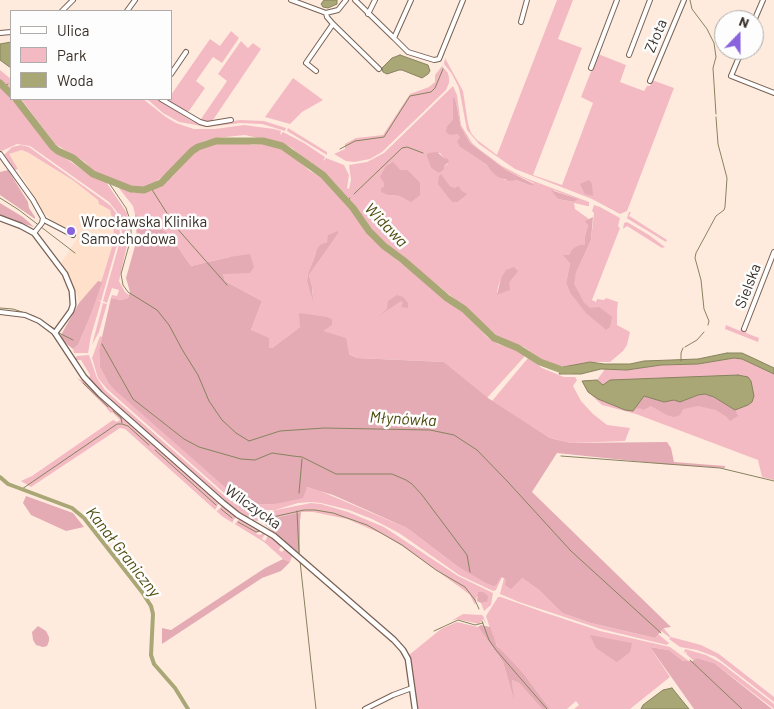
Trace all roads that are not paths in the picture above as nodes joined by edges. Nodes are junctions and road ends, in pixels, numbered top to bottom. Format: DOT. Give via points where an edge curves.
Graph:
graph roads {
  1 [pos="73,0"];
  2 [pos="291,0"];
  3 [pos="346,0"];
  4 [pos="354,0"];
  5 [pos="375,0"];
  6 [pos="411,0"];
  7 [pos="463,0"];
  8 [pos="527,0"];
  9 [pos="617,0"];
  10 [pos="650,0"];
  11 [pos="684,0"];
  12 [pos="63,10"];
  13 [pos="326,13"];
  14 [pos="368,14"];
  15 [pos="520,22"];
  16 [pos="333,24"];
  17 [pos="394,38"];
  18 [pos="186,52"];
  19 [pos="629,55"];
  20 [pos="738,60"];
  21 [pos="377,67"];
  22 [pos="591,68"];
  23 [pos="316,71"];
  24 [pos="172,73"];
  25 [pos="650,81"];
  26 [pos="774,94"];
  27 [pos="163,100"];
  28 [pos="231,120"];
  29 [pos="0,154"];
  30 [pos="0,218"];
  31 [pos="43,221"];
  32 [pos="35,231"];
  33 [pos="73,236"];
  34 [pos="774,252"];
  35 [pos="0,312"];
  36 [pos="744,329"];
  37 [pos="55,333"];
  38 [pos="412,688"];
  39 [pos="365,709"];
  40 [pos="415,709"];
  1 -- 12 [label="street"];
  2 -- 13 [label="street"];
  3 -- 13 [label="street" via="338,10"];
  4 -- 14 [label="street"];
  5 -- 14 [label="street"];
  6 -- 17 [label="street"];
  7 -- 17 [label="street" via="439,59 408,52"];
  8 -- 15 [label="street"];
  9 -- 22 [label="street"];
  10 -- 19 [label="street, Złota"];
  11 -- 25 [label="street, Złota"];
  13 -- 16 [label="street"];
  14 -- 17 [label="street"];
  16 -- 21 [label="street"];
  16 -- 23 [label="street" via="306,63"];
  18 -- 24 [label="street"];
  20 -- 26 [label="street" via="731,76"];
  27 -- 28 [label="street" via="200,122 208,124"];
  29 -- 31 [label="street" via="33,200"];
  30 -- 32 [label="street"];
  31 -- 32 [label="street"];
  31 -- 33 [label="street"];
  32 -- 37 [label="street" via="65,274 74,298 71,311"];
  34 -- 36 [label="street, Sielska"];
  35 -- 37 [label="street, Wilczycka" via="25,316"];
  37 -- 38 [label="street, Wilczycka" via="74,365 100,394 223,503 279,540 394,640 408,659"];
  38 -- 39 [label="street"];
  38 -- 40 [label="street, Wilczycka"];
}
